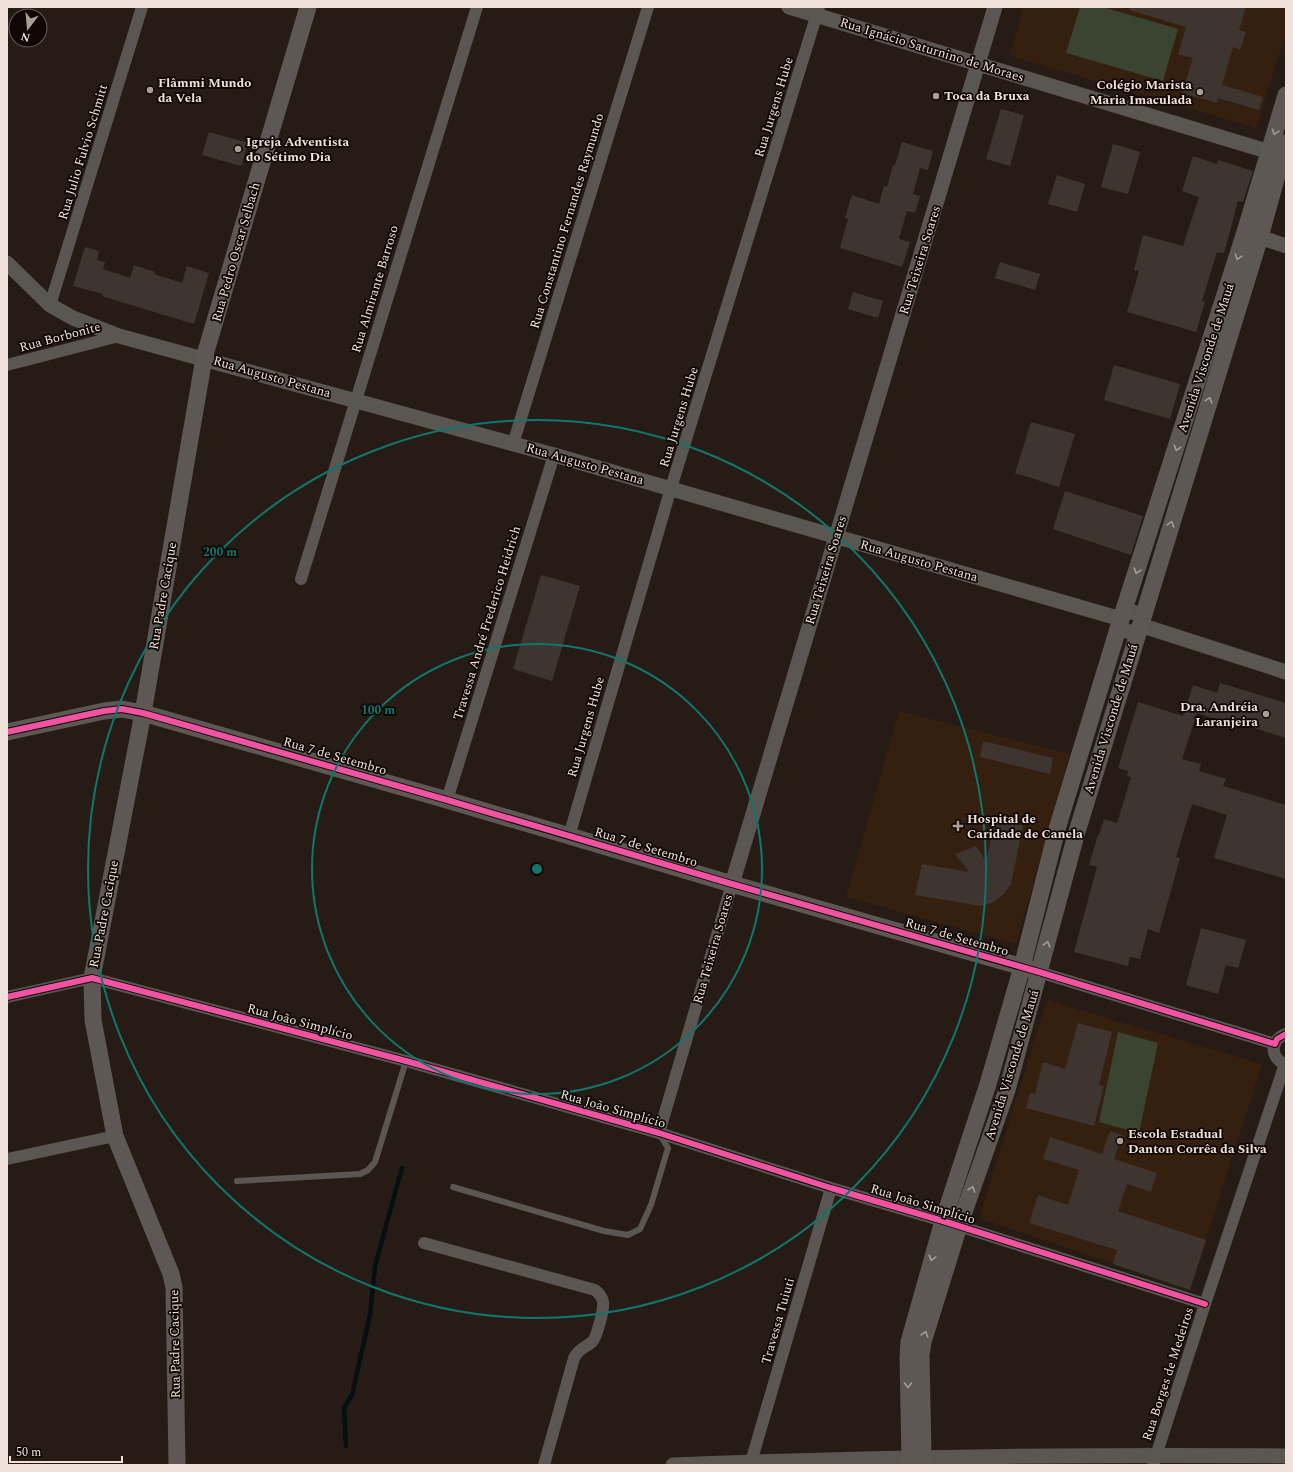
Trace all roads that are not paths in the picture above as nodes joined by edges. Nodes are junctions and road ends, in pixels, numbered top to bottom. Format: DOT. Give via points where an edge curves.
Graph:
graph roads {
  1 [pos="142,7"];
  2 [pos="308,7"];
  3 [pos="477,7"];
  4 [pos="648,7"];
  5 [pos="789,7"];
  6 [pos="996,7"];
  7 [pos="818,11"];
  8 [pos="978,64"];
  9 [pos="1286,95"];
  10 [pos="1279,150"];
  11 [pos="1252,234"];
  12 [pos="1286,246"];
  13 [pos="7,263"];
  14 [pos="50,305"];
  15 [pos="119,336"];
  16 [pos="204,358"];
  17 [pos="7,365"];
  18 [pos="355,401"];
  19 [pos="513,444"];
  20 [pos="554,455"];
  21 [pos="671,488"];
  22 [pos="836,537"];
  23 [pos="301,580"];
  24 [pos="1121,619"];
  25 [pos="1140,625"];
  26 [pos="1286,672"];
  27 [pos="143,713"];
  28 [pos="7,732"];
  29 [pos="447,800"];
  30 [pos="1057,829"];
  31 [pos="1076,835"];
  32 [pos="569,836"];
  33 [pos="732,884"];
  34 [pos="1022,967"];
  35 [pos="1039,972"];
  36 [pos="92,978"];
  37 [pos="7,997"];
  38 [pos="1286,1034"];
  39 [pos="1274,1044"];
  40 [pos="406,1061"];
  41 [pos="1286,1064"];
  42 [pos="988,1084"];
  43 [pos="1007,1090"];
  44 [pos="659,1133"];
  45 [pos="115,1136"];
  46 [pos="7,1159"];
  47 [pos="237,1181"];
  48 [pos="453,1187"];
  49 [pos="831,1188"];
  50 [pos="943,1221"];
  51 [pos="959,1226"];
  52 [pos="424,1243"];
  53 [pos="1205,1304"];
  54 [pos="1286,1456"];
  55 [pos="1155,1460"];
  56 [pos="917,1461"];
  57 [pos="751,1462"];
  58 [pos="177,1465"];
  59 [pos="544,1465"];
  60 [pos="673,1465"];
  1 -- 14 [label="street, Rua Julio Fulvio Schmitt"];
  2 -- 16 [label="main road, Rua Pedro Oscar Selbach"];
  3 -- 18 [label="street, Rua Almirante Barroso"];
  4 -- 19 [label="street, Rua Constantino Fernandes Raymundo"];
  5 -- 7 [label="street, Rua Ignácio Saturnino de Moraes"];
  6 -- 8 [label="street, Rua Teixeira Soares"];
  7 -- 8 [label="street, Rua Ignácio Saturnino de Moraes"];
  7 -- 21 [label="street, Rua Jurgens Hube"];
  8 -- 10 [label="street, Rua Ignácio Saturnino de Moraes"];
  8 -- 22 [label="street, Rua Teixeira Soares"];
  9 -- 10 [label="main road, Avenida Visconde de Mauá, one-way"];
  10 -- 11 [label="main road, Avenida Visconde de Mauá"];
  11 -- 12 [label="street"];
  11 -- 24 [label="main road, Avenida Visconde de Mauá, one-way"];
  25 -- 11 [label="main road, Avenida Visconde de Mauá, one-way"];
  13 -- 14 [label="street, Rua Augusto Pestana"];
  14 -- 15 [label="street, Rua Augusto Pestana" via="73,318"];
  15 -- 16 [label="street, Rua Augusto Pestana"];
  15 -- 17 [label="street, Rua Borbonite"];
  16 -- 18 [label="street, Rua Augusto Pestana"];
  16 -- 27 [label="main road, Rua Padre Cacique"];
  18 -- 19 [label="street, Rua Augusto Pestana"];
  18 -- 23 [label="street, Rua Almirante Barroso"];
  19 -- 20 [label="street, Rua Augusto Pestana"];
  20 -- 21 [label="street, Rua Augusto Pestana"];
  20 -- 29 [label="street, Travessa André Frederico Heidrich"];
  21 -- 22 [label="street, Rua Augusto Pestana"];
  21 -- 32 [label="street, Rua Jurgens Hube"];
  22 -- 24 [label="street, Rua Augusto Pestana"];
  22 -- 33 [label="street, Rua Teixeira Soares"];
  24 -- 25 [label="street" via="1130,612 1138,616"];
  24 -- 30 [label="main road, Avenida Visconde de Mauá"];
  25 -- 26 [label="street"];
  25 -- 31 [label="main road, Avenida Visconde de Mauá"];
  27 -- 28 [label="main road, Rua 7 de Setembro" via="122,709 104,711"];
  27 -- 29 [label="main road, Rua 7 de Setembro"];
  27 -- 36 [label="main road, Rua Padre Cacique"];
  29 -- 32 [label="main road, Rua 7 de Setembro"];
  30 -- 31 [label="main road"];
  30 -- 34 [label="main road, Avenida Visconde de Mauá"];
  35 -- 31 [label="main road, Avenida Visconde de Mauá, one-way"];
  32 -- 33 [label="main road, Rua 7 de Setembro"];
  33 -- 34 [label="main road, Rua 7 de Setembro"];
  33 -- 44 [label="street, Rua Teixeira Soares"];
  34 -- 35 [label="main road, Rua 7 de Setembro"];
  34 -- 42 [label="main road, Avenida Visconde de Mauá"];
  35 -- 39 [label="street, Rua 7 de Setembro"];
  35 -- 43 [label="main road, Avenida Visconde de Mauá"];
  36 -- 37 [label="street, Rua João Simplício"];
  36 -- 40 [label="street, Rua João Simplício"];
  36 -- 45 [label="main road, Rua Padre Cacique" via="93,1020"];
  38 -- 39 [label="street"];
  39 -- 41 [label="street, Rua Borges de Medeiros" via="1274,1054 1280,1062"];
  40 -- 44 [label="street, Rua João Simplício"];
  40 -- 47 [label="lane" via="375,1162 368,1170 360,1174"];
  41 -- 53 [label="street, Rua Borges de Medeiros"];
  42 -- 43 [label="main road"];
  42 -- 50 [label="main road, Avenida Visconde de Mauá"];
  51 -- 43 [label="main road, Avenida Visconde de Mauá, one-way"];
  44 -- 48 [label="lane" via="668,1148 651,1205 640,1229 628,1235 604,1231"];
  44 -- 49 [label="street, Rua João Simplício"];
  45 -- 46 [label="street"];
  45 -- 58 [label="main road, Rua Padre Cacique" via="174,1287"];
  49 -- 50 [label="street, Rua João Simplício"];
  49 -- 57 [label="street, Travessa Tuiuti"];
  50 -- 51 [label="street, Rua João Simplício"];
  50 -- 56 [label="main road, Avenida Visconde de Mauá, one-way" via="908,1357"];
  51 -- 53 [label="street, Rua João Simplício"];
  56 -- 51 [label="main road, Avenida Visconde de Mauá, one-way" via="923,1342"];
  52 -- 59 [label="street" via="595,1290 600,1294 604,1303 596,1336 593,1342 578,1351 574,1358"];
  53 -- 55 [label="street, Rua Borges de Medeiros"];
  54 -- 55 [label="street"];
  55 -- 56 [label="street"];
  56 -- 57 [label="street"];
  57 -- 60 [label="street"];
}
